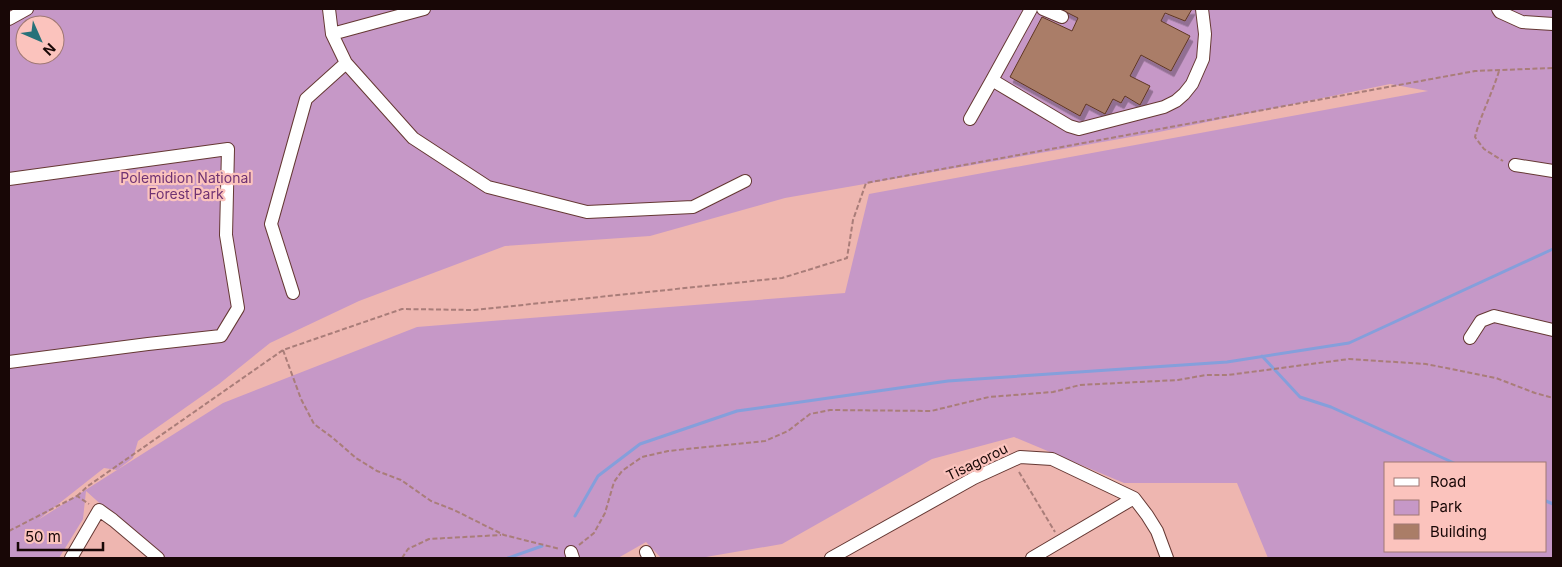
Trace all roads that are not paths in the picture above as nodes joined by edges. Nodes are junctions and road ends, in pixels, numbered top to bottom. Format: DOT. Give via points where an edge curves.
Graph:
graph roads {
  1 [pos="27,9"];
  2 [pos="330,9"];
  3 [pos="424,9"];
  4 [pos="1031,9"];
  5 [pos="1043,9"];
  6 [pos="1202,9"];
  7 [pos="1498,9"];
  8 [pos="1062,17"];
  9 [pos="9,18"];
  10 [pos="1553,24"];
  11 [pos="332,34"];
  12 [pos="346,63"];
  13 [pos="992,80"];
  14 [pos="970,119"];
  15 [pos="1515,165"];
  16 [pos="1553,171"];
  17 [pos="9,179"];
  18 [pos="745,181"];
  19 [pos="292,292"];
  20 [pos="1553,330"];
  21 [pos="1470,338"];
  22 [pos="9,362"];
  23 [pos="1134,498"];
  24 [pos="71,558"];
  25 [pos="158,558"];
  26 [pos="831,558"];
  27 [pos="1032,558"];
  28 [pos="1167,558"];
  1 -- 9 [label="street"];
  2 -- 11 [label="street"];
  3 -- 11 [label="street"];
  4 -- 13 [label="street"];
  5 -- 8 [label="street"];
  6 -- 13 [label="street" via="1203,59 1184,94 1164,107 1078,129"];
  7 -- 10 [label="street" via="1522,22"];
  11 -- 12 [label="street"];
  12 -- 18 [label="street" via="413,138 488,186 587,212 693,207"];
  12 -- 19 [label="street" via="306,99 271,224"];
  13 -- 14 [label="street"];
  15 -- 16 [label="street"];
  17 -- 22 [label="street" via="228,149 226,235 238,308 221,336"];
  20 -- 21 [label="street" via="1494,316 1481,321"];
  23 -- 26 [label="street, Tisagorou" via="1052,459 1020,457 974,478"];
  23 -- 27 [label="street"];
  23 -- 28 [label="street, Tisagorou" via="1157,531"];
  24 -- 25 [label="street" via="99,510"];
}
